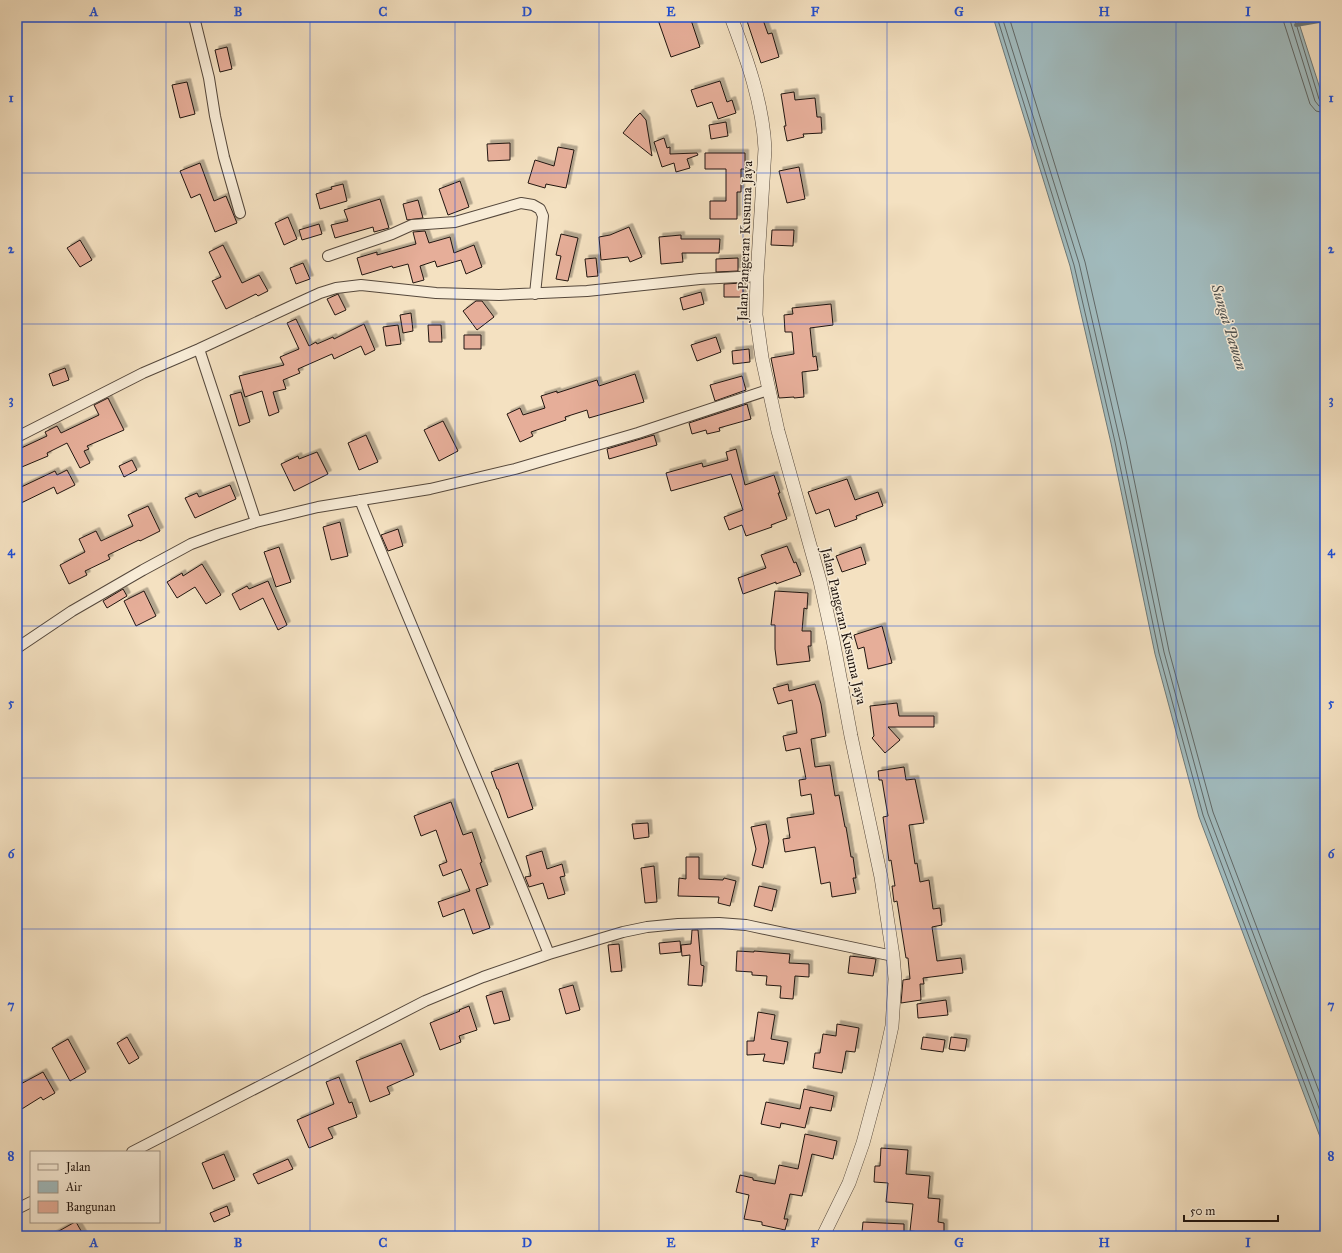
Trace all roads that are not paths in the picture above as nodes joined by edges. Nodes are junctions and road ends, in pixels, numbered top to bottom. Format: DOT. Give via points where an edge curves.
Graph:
graph roads {
  1 [pos="194,17"];
  2 [pos="731,17"];
  3 [pos="240,213"];
  4 [pos="328,256"];
  5 [pos="758,276"];
  6 [pos="535,294"];
  7 [pos="200,348"];
  8 [pos="768,390"];
  9 [pos="17,437"];
  10 [pos="360,500"];
  11 [pos="256,522"];
  12 [pos="17,648"];
  13 [pos="549,954"];
  14 [pos="893,956"];
  15 [pos="134,1151"];
  16 [pos="30,1202"];
  17 [pos="17,1209"];
  18 [pos="823,1236"];
  1 -- 3 [label="street" via="224,157"];
  2 -- 5 [label="street, Jalan Pangeran Kusuma Jaya" via="752,79 764,132"];
  4 -- 6 [label="street" via="412,225 455,222 521,203 533,205 540,209 543,216"];
  5 -- 6 [label="street"];
  5 -- 8 [label="street, Jalan Pangeran Kusuma Jaya" via="756,315"];
  6 -- 7 [label="street" via="463,294 348,286 320,293"];
  7 -- 9 [label="street" via="143,373"];
  7 -- 11 [label="street"];
  8 -- 10 [label="street" via="638,434 515,469 430,489"];
  8 -- 14 [label="street, Jalan Pangeran Kusuma Jaya" via="820,581 881,876"];
  10 -- 11 [label="street"];
  10 -- 13 [label="street"];
  11 -- 12 [label="street" via="191,544 72,611"];
  13 -- 14 [label="street" via="647,927 719,923 768,928"];
  13 -- 15 [label="street" via="425,1001"];
  14 -- 18 [label="street, Jalan Pangeran Kusuma Jaya" via="895,979 892,1026 881,1076 856,1166"];
  16 -- 17 [label="street"];
}
